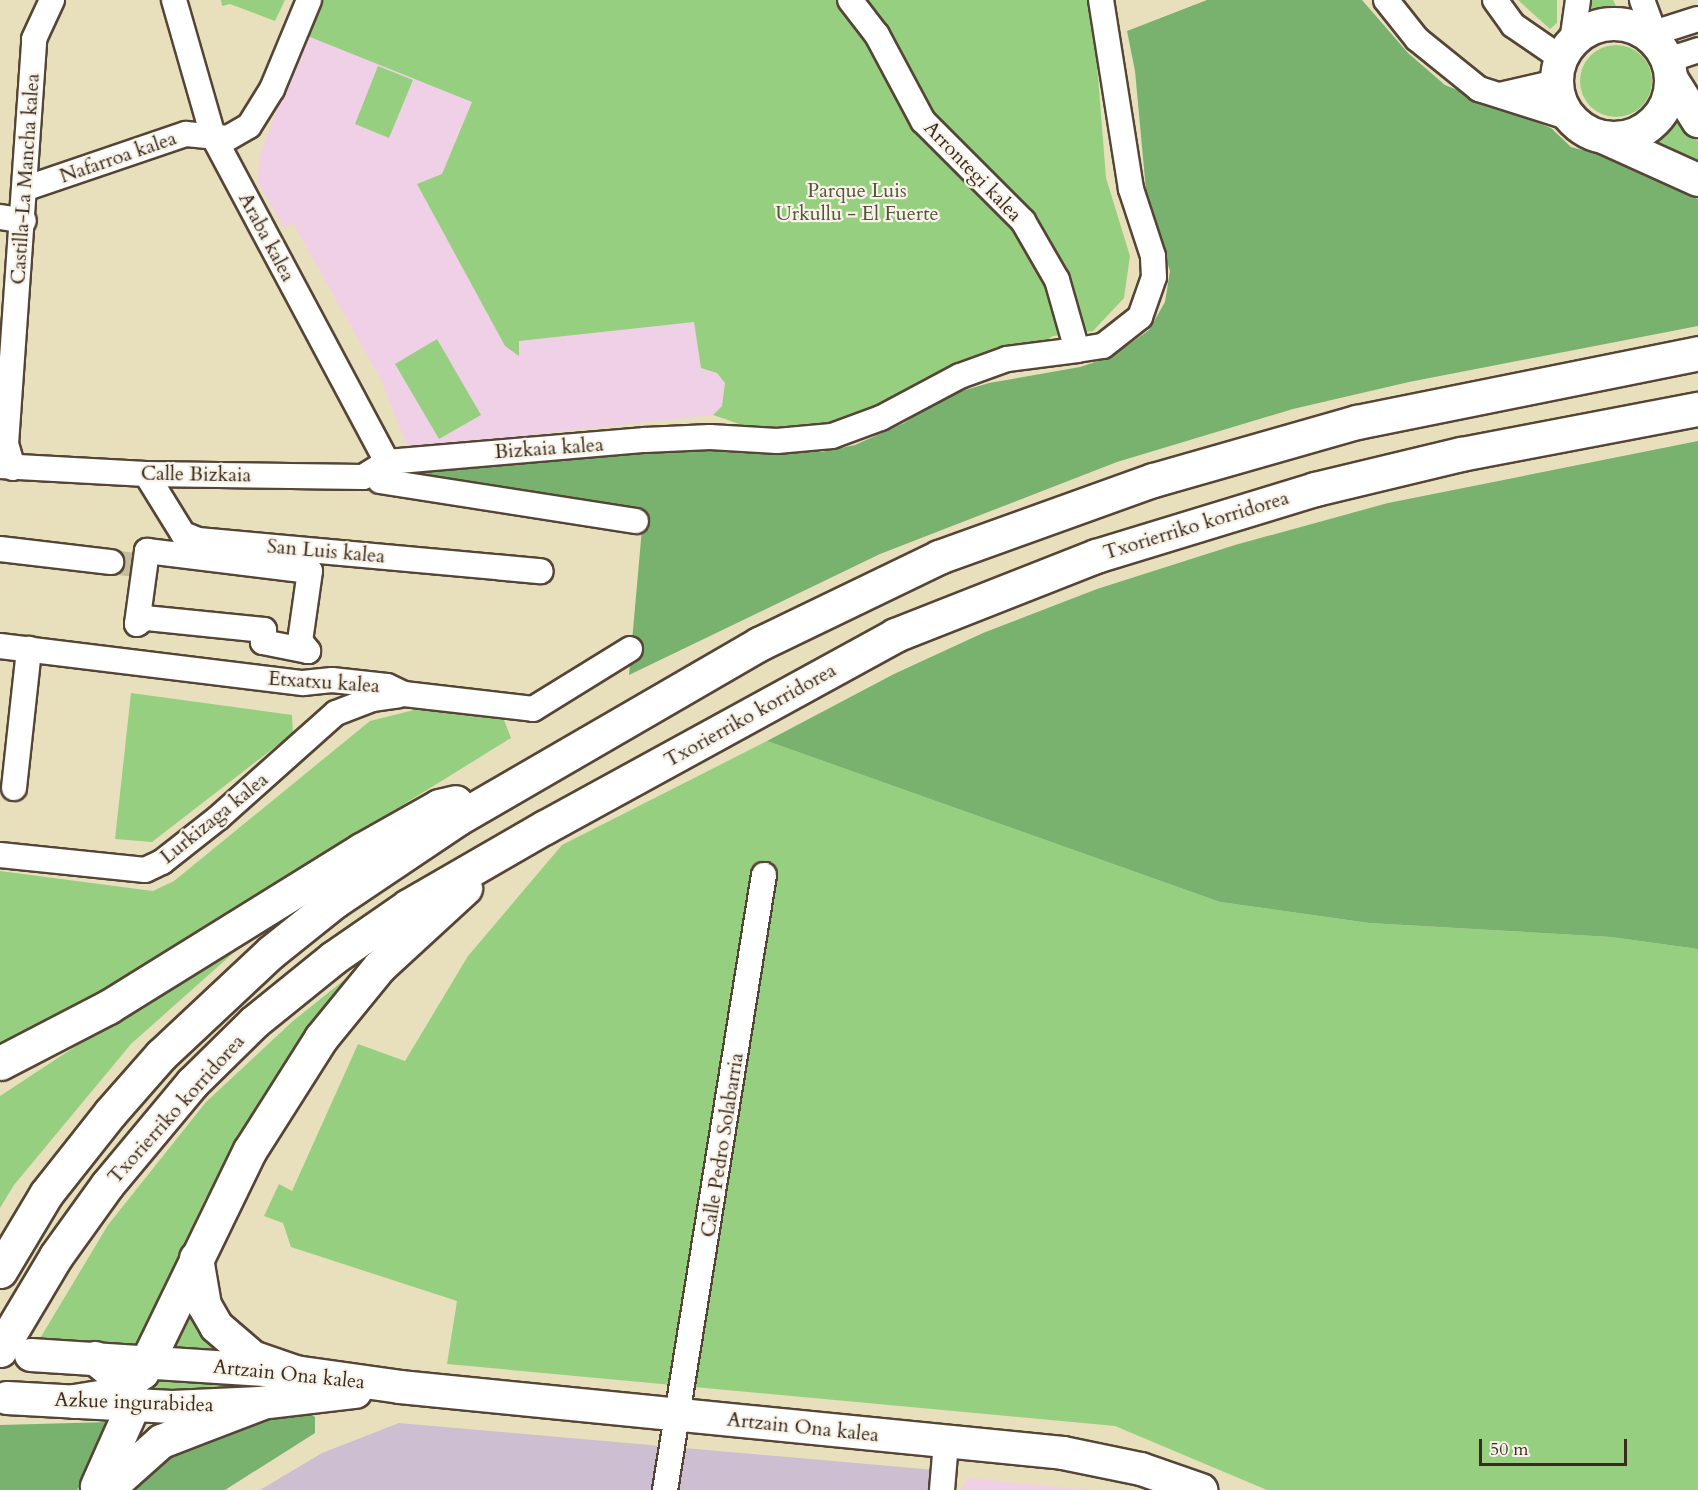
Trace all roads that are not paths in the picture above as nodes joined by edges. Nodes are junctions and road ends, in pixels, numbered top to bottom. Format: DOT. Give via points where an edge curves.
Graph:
graph roads {
  1 [pos="52,0"];
  2 [pos="174,0"];
  3 [pos="309,0"];
  4 [pos="850,0"];
  5 [pos="1101,0"];
  6 [pos="1386,0"];
  7 [pos="1495,0"];
  8 [pos="1578,1"];
  9 [pos="1698,19"];
  10 [pos="1650,27"];
  11 [pos="1698,50"];
  12 [pos="1563,61"];
  13 [pos="1500,95"];
  14 [pos="1570,118"];
  15 [pos="1698,121"];
  16 [pos="213,136"];
  17 [pos="1604,137"];
  18 [pos="1698,180"];
  19 [pos="24,189"];
  20 [pos="0,217"];
  21 [pos="24,221"];
  22 [pos="1077,350"];
  23 [pos="7,351"];
  24 [pos="1698,353"];
  25 [pos="1698,409"];
  26 [pos="7,467"];
  27 [pos="383,472"];
  28 [pos="146,474"];
  29 [pos="636,521"];
  30 [pos="0,549"];
  31 [pos="147,551"];
  32 [pos="111,562"];
  33 [pos="541,571"];
  34 [pos="0,646"];
  35 [pos="29,649"];
  36 [pos="630,649"];
  37 [pos="303,683"];
  38 [pos="404,694"];
  39 [pos="336,713"];
  40 [pos="14,788"];
  41 [pos="504,791"];
  42 [pos="544,827"];
  43 [pos="4,856"];
  44 [pos="764,875"];
  45 [pos="108,1006"];
  46 [pos="0,1063"];
  47 [pos="0,1078"];
  48 [pos="196,1258"];
  49 [pos="0,1271"];
  50 [pos="16,1353"];
  51 [pos="95,1358"];
  52 [pos="294,1372"];
  53 [pos="147,1379"];
  54 [pos="400,1387"];
  55 [pos="7,1398"];
  56 [pos="74,1401"];
  57 [pos="260,1403"];
  58 [pos="679,1414"];
  59 [pos="946,1442"];
  60 [pos="95,1490"];
  61 [pos="106,1490"];
  62 [pos="665,1490"];
  63 [pos="942,1490"];
  64 [pos="1201,1490"];
  1 -- 19 [label="street, Castilla-La Mancha kalea" via="34,39"];
  2 -- 16 [label="street, Araba kalea"];
  3 -- 16 [label="street, Nafarroa kalea" via="272,89 249,126 228,138"];
  4 -- 22 [label="street, Arrontegi kalea" via="877,35 923,121 1023,221 1057,280"];
  5 -- 22 [label="street" via="1131,189 1153,256 1154,277 1140,317 1103,346"];
  6 -- 13 [label="street" via="1418,39 1479,89"];
  7 -- 12 [label="street" via="1513,25"];
  8 -- 12 [label="street"];
  9 -- 10 [label="street"];
  10 -- 11 [label="street"];
  10 -- 12 [label="main road" via="1605,24 1587,30"];
  10 -- 15 [label="main road"];
  10 -- 17 [label="main road" via="1670,96 1652,124 1621,138"];
  12 -- 13 [label="street"];
  12 -- 14 [label="main road" via="1560,101"];
  13 -- 14 [label="street"];
  14 -- 17 [label="main road" via="1585,131"];
  16 -- 19 [label="street, Nafarroa kalea" via="186,134"];
  16 -- 27 [label="street, Araba kalea"];
  17 -- 18 [label="main road"];
  19 -- 21 [label="street, Castilla-La Mancha kalea"];
  20 -- 21 [label="street"];
  21 -- 23 [label="street, Castilla-La Mancha kalea"];
  22 -- 27 [label="street, Bizkaia kalea" via="1007,359 969,372 881,418 832,436 777,441 710,437"];
  23 -- 26 [label="street, Castilla-La Mancha kalea"];
  24 -- 41 [label="highway" via="1430,405 1256,449 1081,504 939,557 759,644"];
  25 -- 42 [label="highway, Txorierriko korridorea" via="1461,454 1315,489 1096,556 896,635"];
  26 -- 28 [label="street, Calle Bizkaia"];
  27 -- 28 [label="street, Calle Bizkaia" via="363,477"];
  27 -- 29 [label="street"];
  28 -- 33 [label="street, San Luis kalea" via="183,534 198,540"];
  30 -- 32 [label="street"];
  31 -- 31 [label="street" via="310,571 300,640 308,651 263,642 264,630 145,618 137,624"];
  34 -- 35 [label="street, Etxatxu kalea"];
  35 -- 37 [label="street, Etxatxu kalea"];
  35 -- 40 [label="street"];
  36 -- 38 [label="street, Etxatxu kalea" via="533,709"];
  37 -- 38 [label="street, Etxatxu kalea" via="332,680 387,686"];
  37 -- 39 [label="street" via="330,696"];
  38 -- 39 [label="street, Lurkizaga kalea" via="372,699"];
  39 -- 43 [label="street, Lurkizaga kalea" via="162,862 145,870"];
  41 -- 45 [label="highway" via="439,806"];
  41 -- 49 [label="highway" via="359,884 272,952 161,1055 46,1194"];
  42 -- 48 [label="highway" via="448,903 350,999 250,1150"];
  42 -- 50 [label="highway, Txorierriko korridorea" via="426,894 299,984 192,1083 107,1185 56,1256"];
  44 -- 58 [label="street, Calle Pedro Solabarria"];
  45 -- 46 [label="highway"];
  45 -- 47 [label="highway" via="64,1040"];
  48 -- 52 [label="highway" via="204,1305 216,1326 252,1357"];
  48 -- 53 [label="highway"];
  50 -- 51 [label="main road"];
  51 -- 53 [label="highway"];
  52 -- 53 [label="main road, Artzain Ona kalea"];
  52 -- 54 [label="main road, Artzain Ona kalea"];
  53 -- 56 [label="highway" via="110,1395"];
  53 -- 57 [label="main road, Azkue ingurabidea" via="172,1407"];
  53 -- 60 [label="highway"];
  54 -- 57 [label="main road, Artzain Ona kalea"];
  54 -- 58 [label="main road, Artzain Ona kalea"];
  55 -- 56 [label="main road, Azkue ingurabidea"];
  57 -- 61 [label="highway" via="161,1442"];
  58 -- 59 [label="main road, Artzain Ona kalea"];
  58 -- 62 [label="street, Calle Pedro Solabarria"];
  59 -- 63 [label="street"];
  59 -- 64 [label="main road, Artzain Ona kalea" via="1094,1457"];
}
